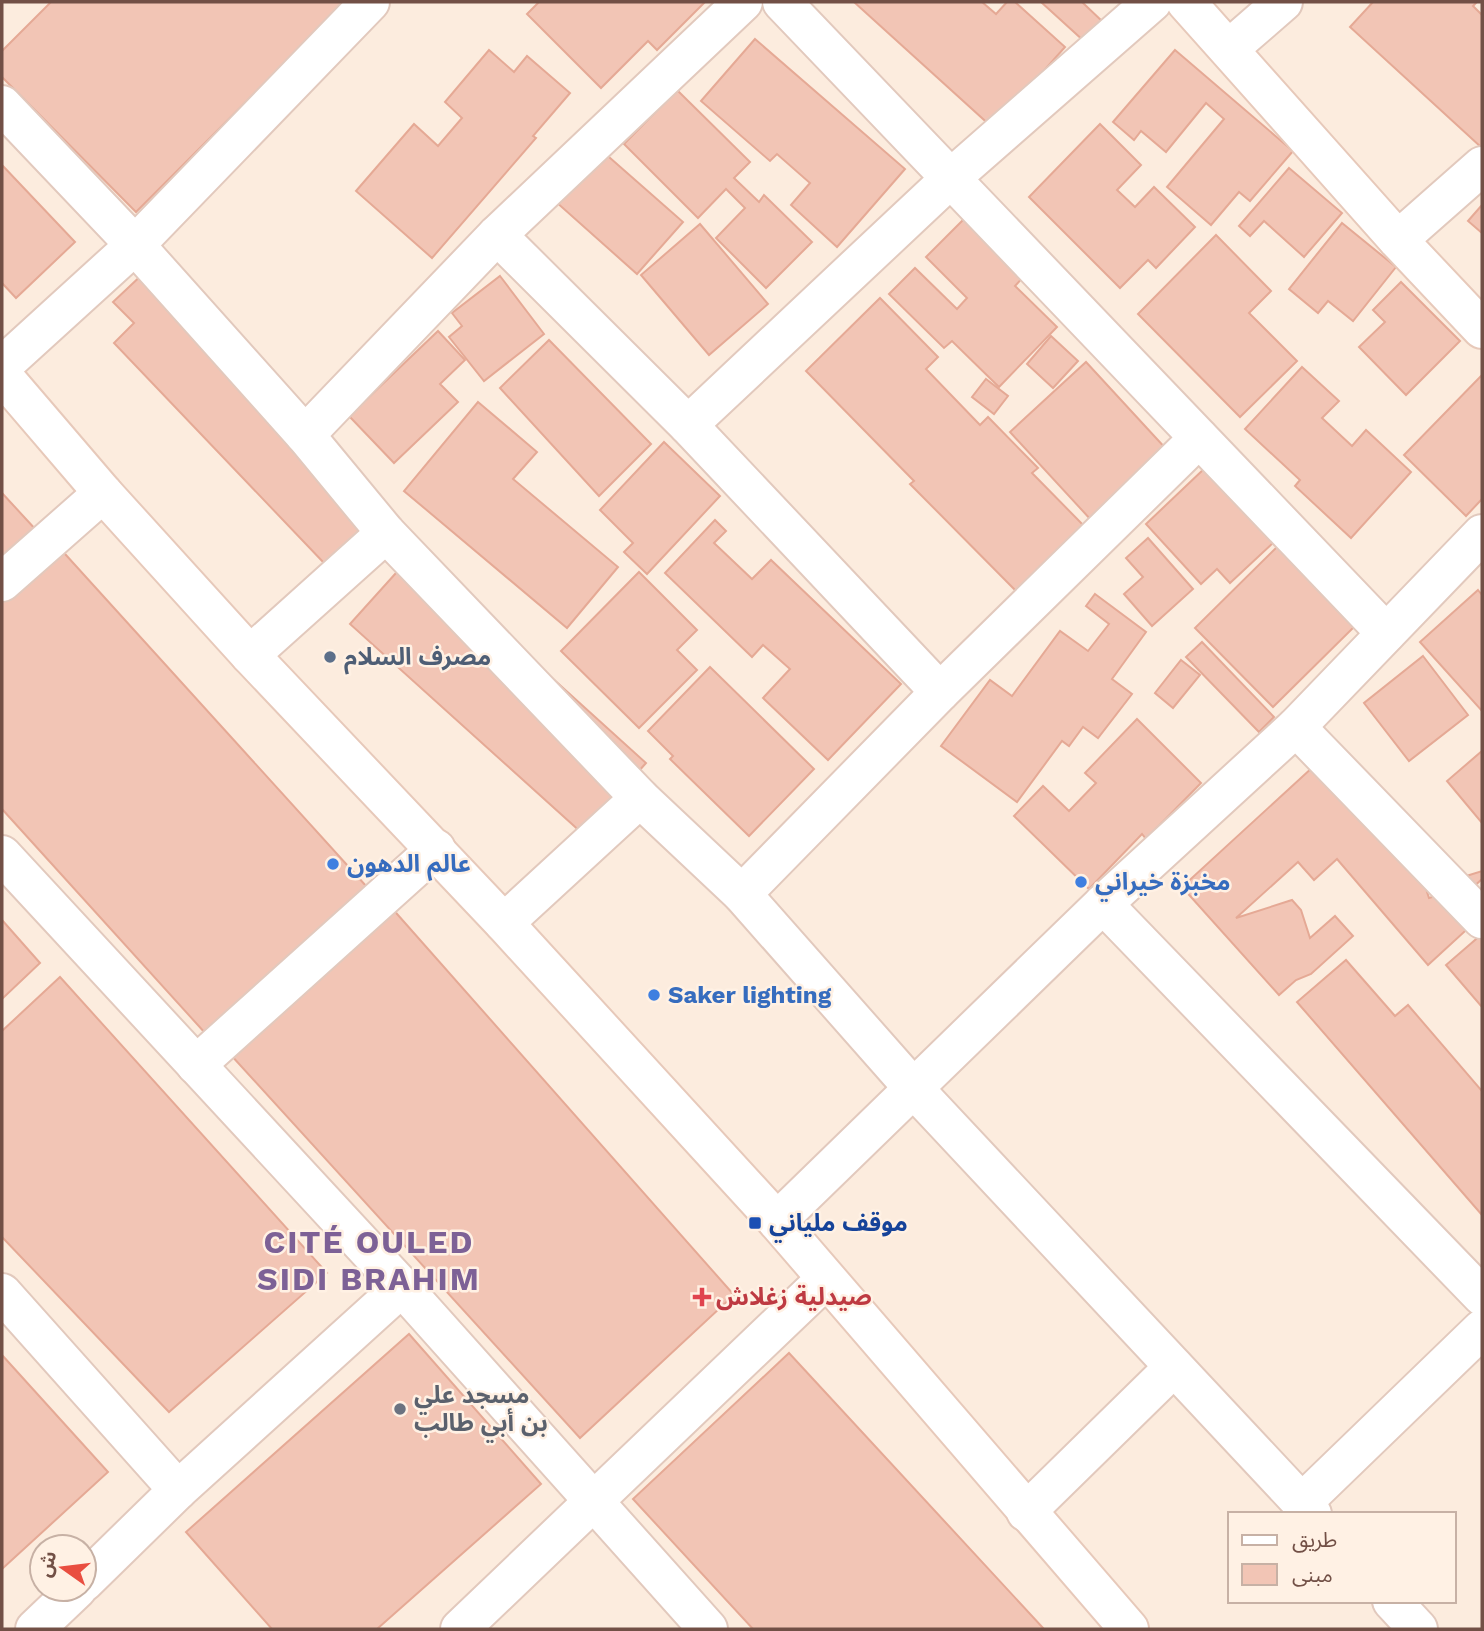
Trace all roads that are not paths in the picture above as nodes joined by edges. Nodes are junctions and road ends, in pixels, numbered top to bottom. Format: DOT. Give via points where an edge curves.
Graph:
graph roads {
  1 [pos="370,2"];
  2 [pos="743,2"];
  3 [pos="782,2"];
  4 [pos="1152,2"];
  5 [pos="1186,2"];
  6 [pos="1283,2"];
  7 [pos="1230,48"];
  8 [pos="2,105"];
  9 [pos="1482,166"];
  10 [pos="951,178"];
  11 [pos="497,235"];
  12 [pos="1398,240"];
  13 [pos="135,244"];
  14 [pos="1482,329"];
  15 [pos="2,366"];
  16 [pos="2,374"];
  17 [pos="688,425"];
  18 [pos="305,435"];
  19 [pos="1199,438"];
  20 [pos="103,493"];
  21 [pos="386,533"];
  22 [pos="1482,534"];
  23 [pos="2,582"];
  24 [pos="1387,633"];
  25 [pos="250,655"];
  26 [pos="940,692"];
  27 [pos="1296,727"];
  28 [pos="640,798"];
  29 [pos="436,849"];
  30 [pos="2,855"];
  31 [pos="743,894"];
  32 [pos="1104,904"];
  33 [pos="1482,919"];
  34 [pos="505,923"];
  35 [pos="196,1065"];
  36 [pos="915,1090"];
  37 [pos="777,1221"];
  38 [pos="826,1279"];
  39 [pos="402,1287"];
  40 [pos="2,1293"];
  41 [pos="1482,1296"];
  42 [pos="1482,1329"];
  43 [pos="1174,1367"];
  44 [pos="178,1490"];
  45 [pos="596,1502"];
  46 [pos="1307,1508"];
  47 [pos="1026,1512"];
  48 [pos="98,1568"];
  49 [pos="62,1603"];
  50 [pos="1394,1603"];
  51 [pos="35,1629"];
  52 [pos="460,1629"];
  53 [pos="708,1629"];
  54 [pos="1129,1629"];
  55 [pos="1418,1629"];
  1 -- 13 [label="street"];
  2 -- 11 [label="street"];
  3 -- 10 [label="street"];
  4 -- 10 [label="street"];
  5 -- 7 [label="street"];
  6 -- 7 [label="street"];
  7 -- 12 [label="street"];
  8 -- 13 [label="street"];
  9 -- 12 [label="street"];
  10 -- 17 [label="street"];
  10 -- 19 [label="street"];
  11 -- 17 [label="street"];
  11 -- 18 [label="street"];
  12 -- 14 [label="street"];
  13 -- 15 [label="street"];
  13 -- 18 [label="street"];
  16 -- 20 [label="street"];
  17 -- 26 [label="street"];
  18 -- 21 [label="street"];
  19 -- 24 [label="street"];
  19 -- 26 [label="street"];
  20 -- 23 [label="street"];
  20 -- 25 [label="street"];
  21 -- 25 [label="street"];
  21 -- 28 [label="street"];
  22 -- 24 [label="street"];
  24 -- 27 [label="street"];
  25 -- 29 [label="street"];
  26 -- 31 [label="street"];
  27 -- 32 [label="street"];
  27 -- 33 [label="street"];
  28 -- 31 [label="street"];
  28 -- 34 [label="street"];
  29 -- 34 [label="street"];
  29 -- 35 [label="street"];
  30 -- 35 [label="street"];
  31 -- 36 [label="street"];
  32 -- 36 [label="street"];
  32 -- 41 [label="street"];
  34 -- 37 [label="street"];
  35 -- 39 [label="street"];
  36 -- 37 [label="street"];
  36 -- 43 [label="street"];
  37 -- 38 [label="street"];
  38 -- 45 [label="street"];
  38 -- 47 [label="street"];
  39 -- 44 [label="street"];
  39 -- 45 [label="street"];
  40 -- 44 [label="street"];
  42 -- 46 [label="street"];
  43 -- 46 [label="street"];
  43 -- 47 [label="street"];
  44 -- 48 [label="street"];
  45 -- 52 [label="street"];
  45 -- 53 [label="street"];
  47 -- 54 [label="street"];
  49 -- 51 [label="street"];
  50 -- 55 [label="street"];
}
